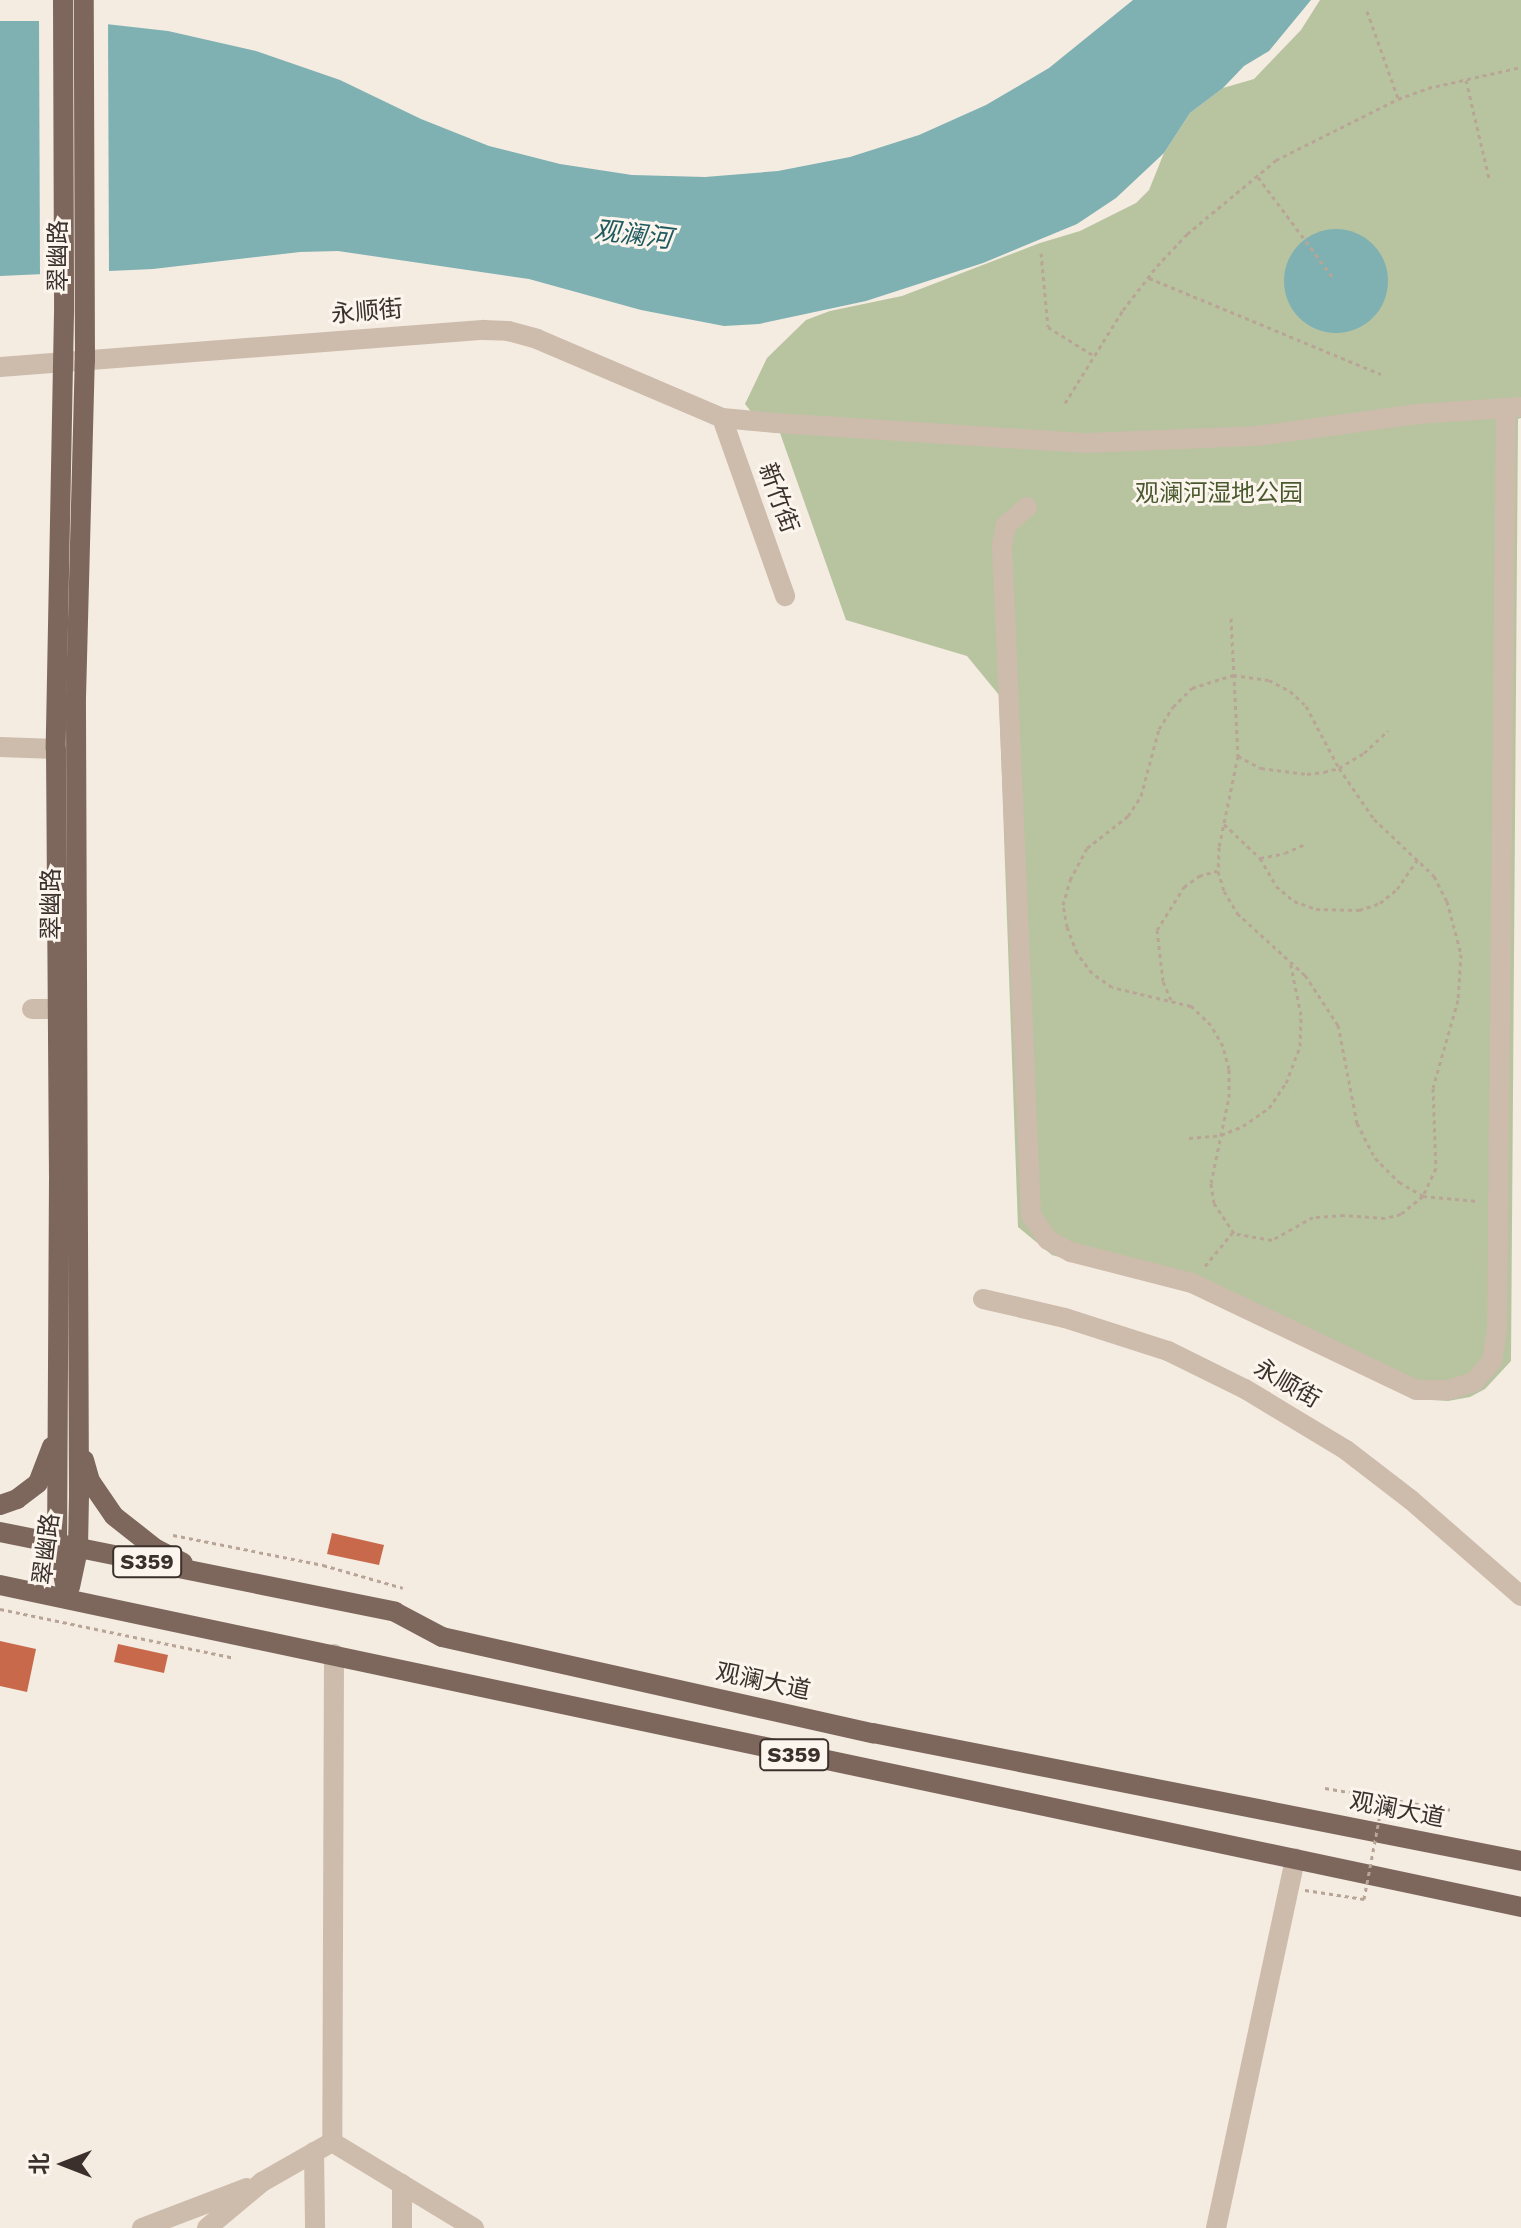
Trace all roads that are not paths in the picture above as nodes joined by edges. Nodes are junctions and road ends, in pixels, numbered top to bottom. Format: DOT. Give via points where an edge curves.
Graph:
graph roads {
  1 [pos="63,0"];
  2 [pos="84,0"];
  3 [pos="85,361"];
  4 [pos="64,362"];
  5 [pos="0,367"];
  6 [pos="1514,408"];
  7 [pos="722,418"];
  8 [pos="1027,507"];
  9 [pos="785,596"];
  10 [pos="0,747"];
  11 [pos="56,749"];
  12 [pos="32,1009"];
  13 [pos="68,1009"];
  14 [pos="983,1299"];
  15 [pos="68,1424"];
  16 [pos="0,1505"];
  17 [pos="0,1532"];
  18 [pos="57,1544"];
  19 [pos="78,1548"];
  20 [pos="216,1576"];
  21 [pos="0,1585"];
  22 [pos="1521,1596"];
  23 [pos="68,1599"];
  24 [pos="334,1654"];
  25 [pos="1295,1858"];
  26 [pos="1521,1861"];
  27 [pos="1521,1907"];
  28 [pos="323,2147"];
  29 [pos="262,2182"];
  30 [pos="402,2184"];
  31 [pos="142,2228"];
  32 [pos="207,2228"];
  33 [pos="315,2228"];
  34 [pos="402,2228"];
  35 [pos="474,2228"];
  36 [pos="1216,2228"];
  1 -- 4 [label="main road, 翠幽路"];
  2 -- 3 [label="main road, 翠幽路"];
  3 -- 4 [label="street, 永顺街"];
  3 -- 7 [label="street, 永顺街" via="443,331 508,331 569,351"];
  3 -- 13 [label="main road, 翠幽路"];
  4 -- 5 [label="street, 永顺街"];
  4 -- 11 [label="main road, 翠幽路"];
  6 -- 7 [label="street, 永顺街" via="1417,414 1257,436 1087,443"];
  6 -- 8 [label="street" via="1497,1331 1492,1361 1474,1382 1448,1390 1416,1390 1192,1283 1071,1252 1048,1240 1031,1215 1002,545 1006,525"];
  7 -- 9 [label="street, 新竹街"];
  10 -- 11 [label="street"];
  11 -- 13 [label="main road, 翠幽路"];
  12 -- 13 [label="street"];
  13 -- 15 [label="main road, 翠幽路"];
  14 -- 22 [label="street, 永顺街" via="1168,1351 1245,1389 1346,1450"];
  15 -- 16 [label="main road" via="38,1483"];
  15 -- 18 [label="main road, 翠幽路"];
  15 -- 19 [label="main road, 翠幽路"];
  15 -- 20 [label="main road" via="105,1506 156,1549"];
  17 -- 18 [label="main road, 观澜大道 / S359"];
  18 -- 19 [label="main road, 观澜大道 / S359"];
  18 -- 23 [label="main road, 翠幽路"];
  19 -- 20 [label="main road, 观澜大道 / S359"];
  19 -- 23 [label="main road, 翠幽路"];
  20 -- 26 [label="main road, 观澜大道 / S359" via="395,1612 442,1637 858,1730"];
  21 -- 23 [label="main road, S359"];
  23 -- 24 [label="main road, S359"];
  24 -- 25 [label="main road, S359"];
  24 -- 28 [label="street"];
  25 -- 27 [label="main road, S359"];
  25 -- 36 [label="street"];
  28 -- 29 [label="street"];
  28 -- 30 [label="street"];
  28 -- 33 [label="street"];
  29 -- 31 [label="street"];
  29 -- 32 [label="street"];
  30 -- 34 [label="street"];
  30 -- 35 [label="street"];
}
